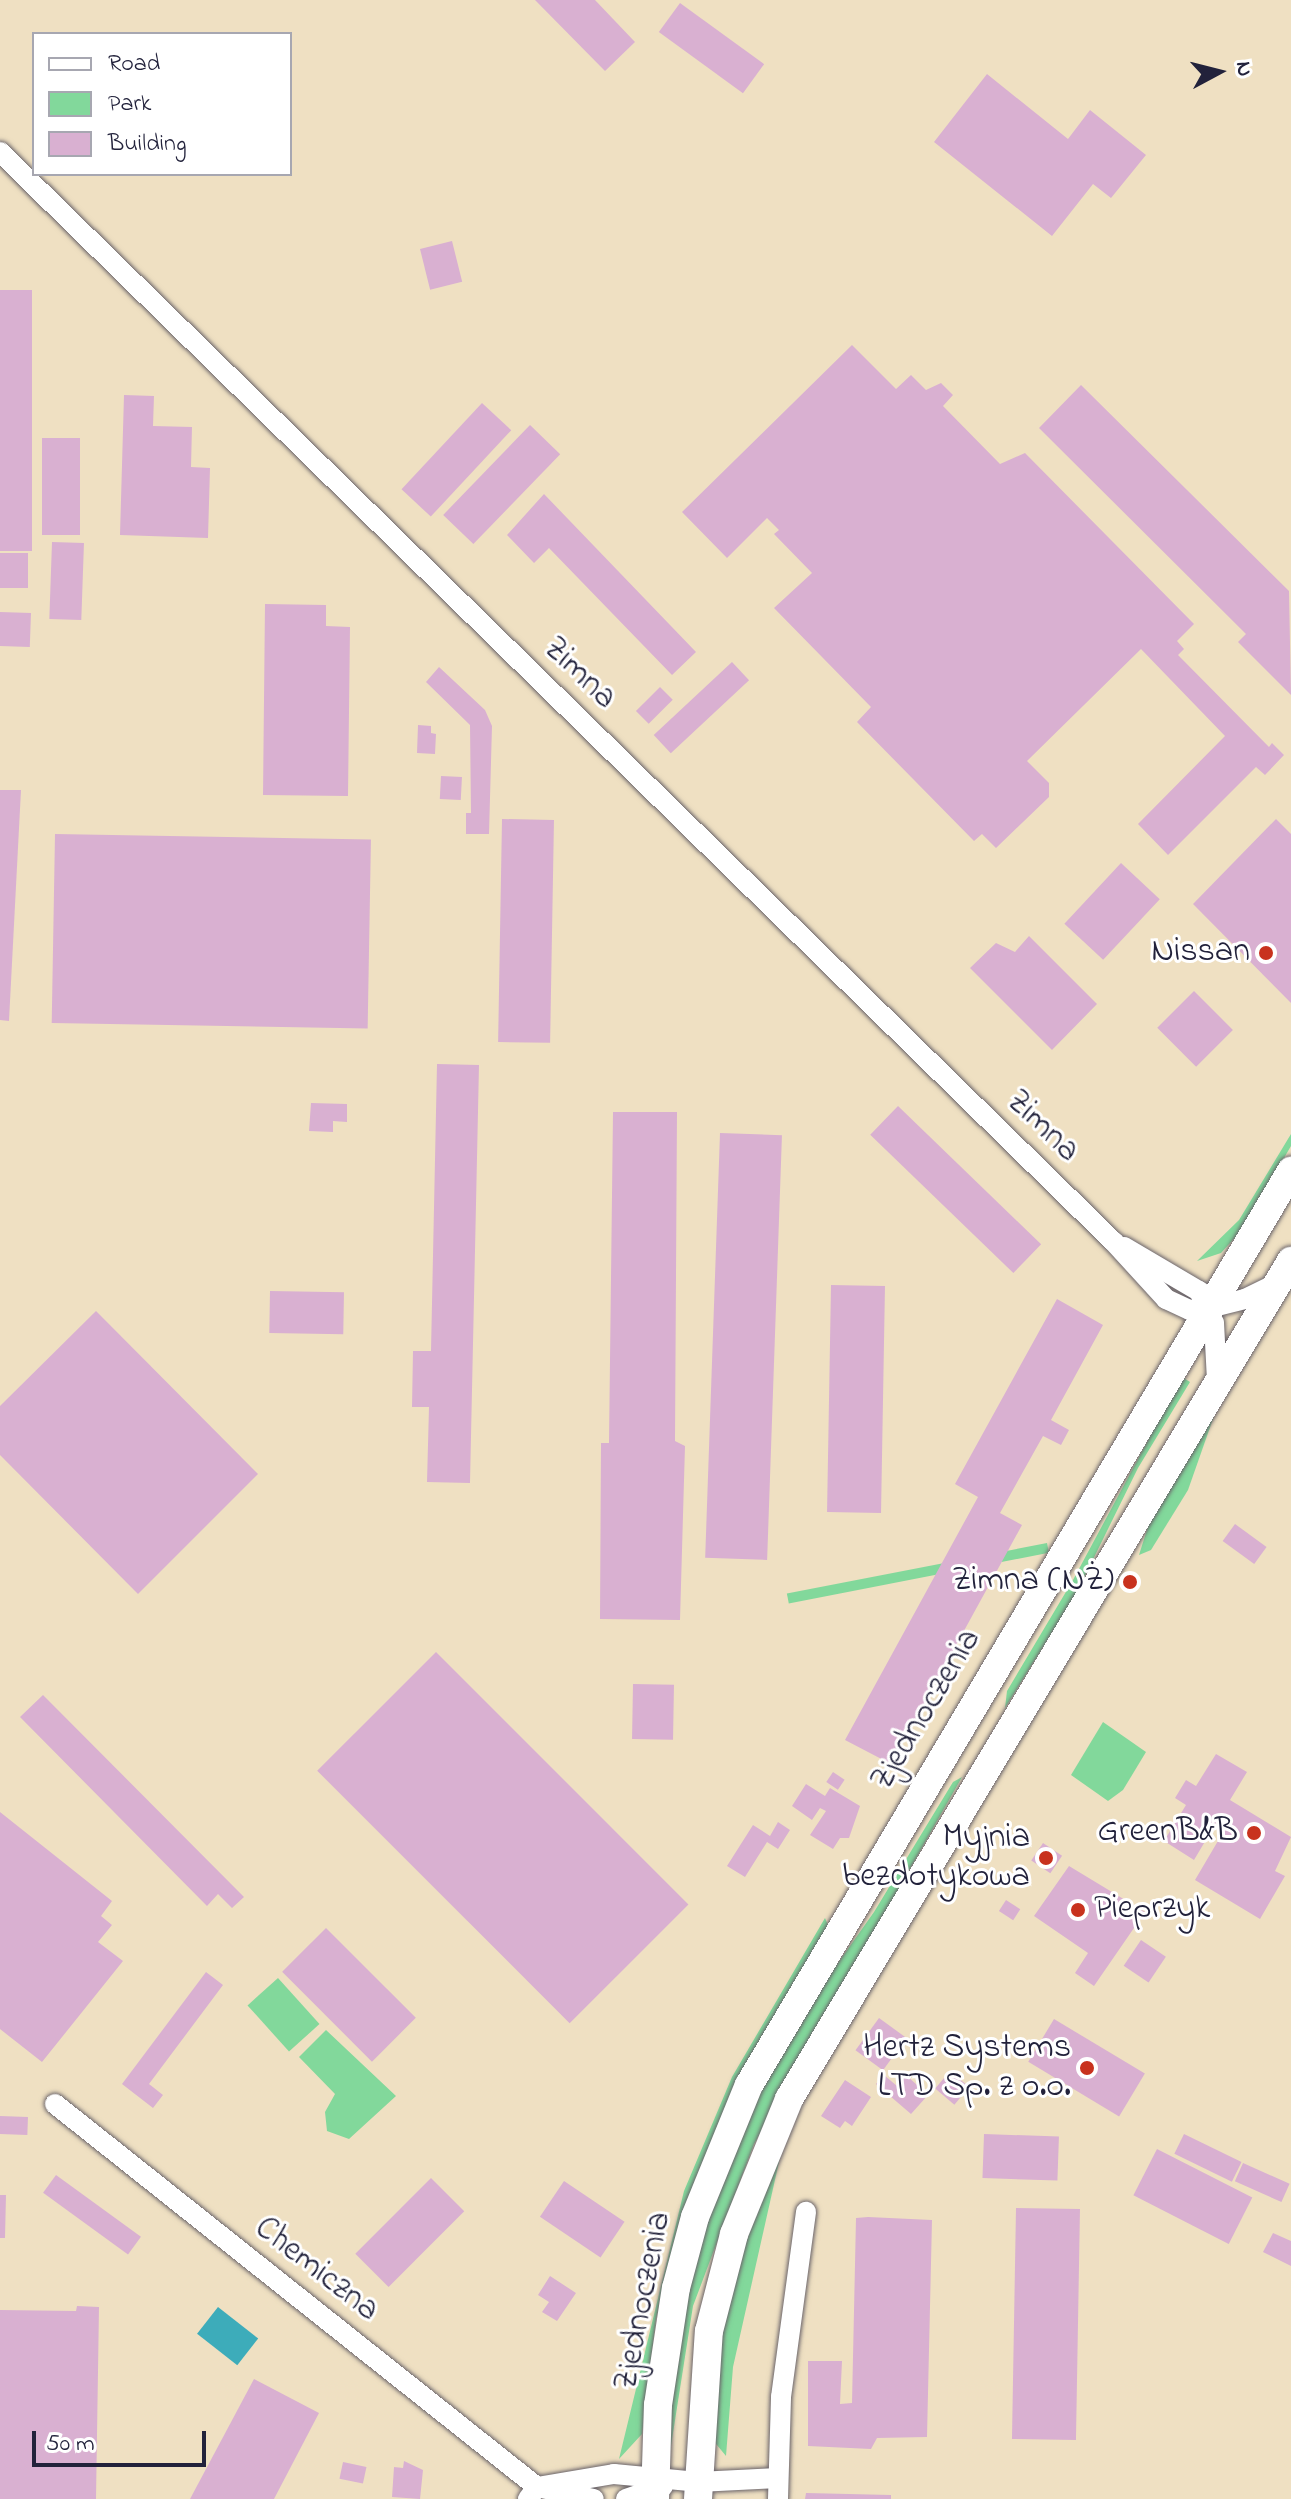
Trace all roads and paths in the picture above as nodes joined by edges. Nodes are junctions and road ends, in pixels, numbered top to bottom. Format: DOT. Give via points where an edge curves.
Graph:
graph roads {
  1 [pos="0,152"];
  2 [pos="1291,1171"];
  3 [pos="1285,1272"];
  4 [pos="1209,1308"];
  5 [pos="1217,1381"];
  6 [pos="55,2104"];
  7 [pos="806,2212"];
  8 [pos="698,2481"];
  9 [pos="655,2488"];
  10 [pos="778,2489"];
  11 [pos="533,2493"];
  12 [pos="594,2499"];
  13 [pos="626,2499"];
  1 -- 4 [label="street, Zimna" via="1113,1241 1166,1299 1190,1310"];
  2 -- 4 [label="main road, Zjednoczenia"];
  3 -- 4 [label="street, Zimna" via="1245,1299"];
  3 -- 5 [label="main road, Zjednoczenia"];
  4 -- 5 [label="street"];
  4 -- 9 [label="main road, Zjednoczenia" via="749,2085 695,2217 676,2288 658,2405"];
  5 -- 8 [label="main road, Zjednoczenia" via="789,2099 758,2166 719,2288 701,2396"];
  6 -- 11 [label="street, Chemiczna"];
  7 -- 10 [label="street" via="782,2383"];
  8 -- 9 [label="street"];
  8 -- 10 [label="street"];
  9 -- 11 [label="street" via="614,2474"];
  9 -- 13 [label="street"];
  11 -- 12 [label="street, Chemiczna"];
}
